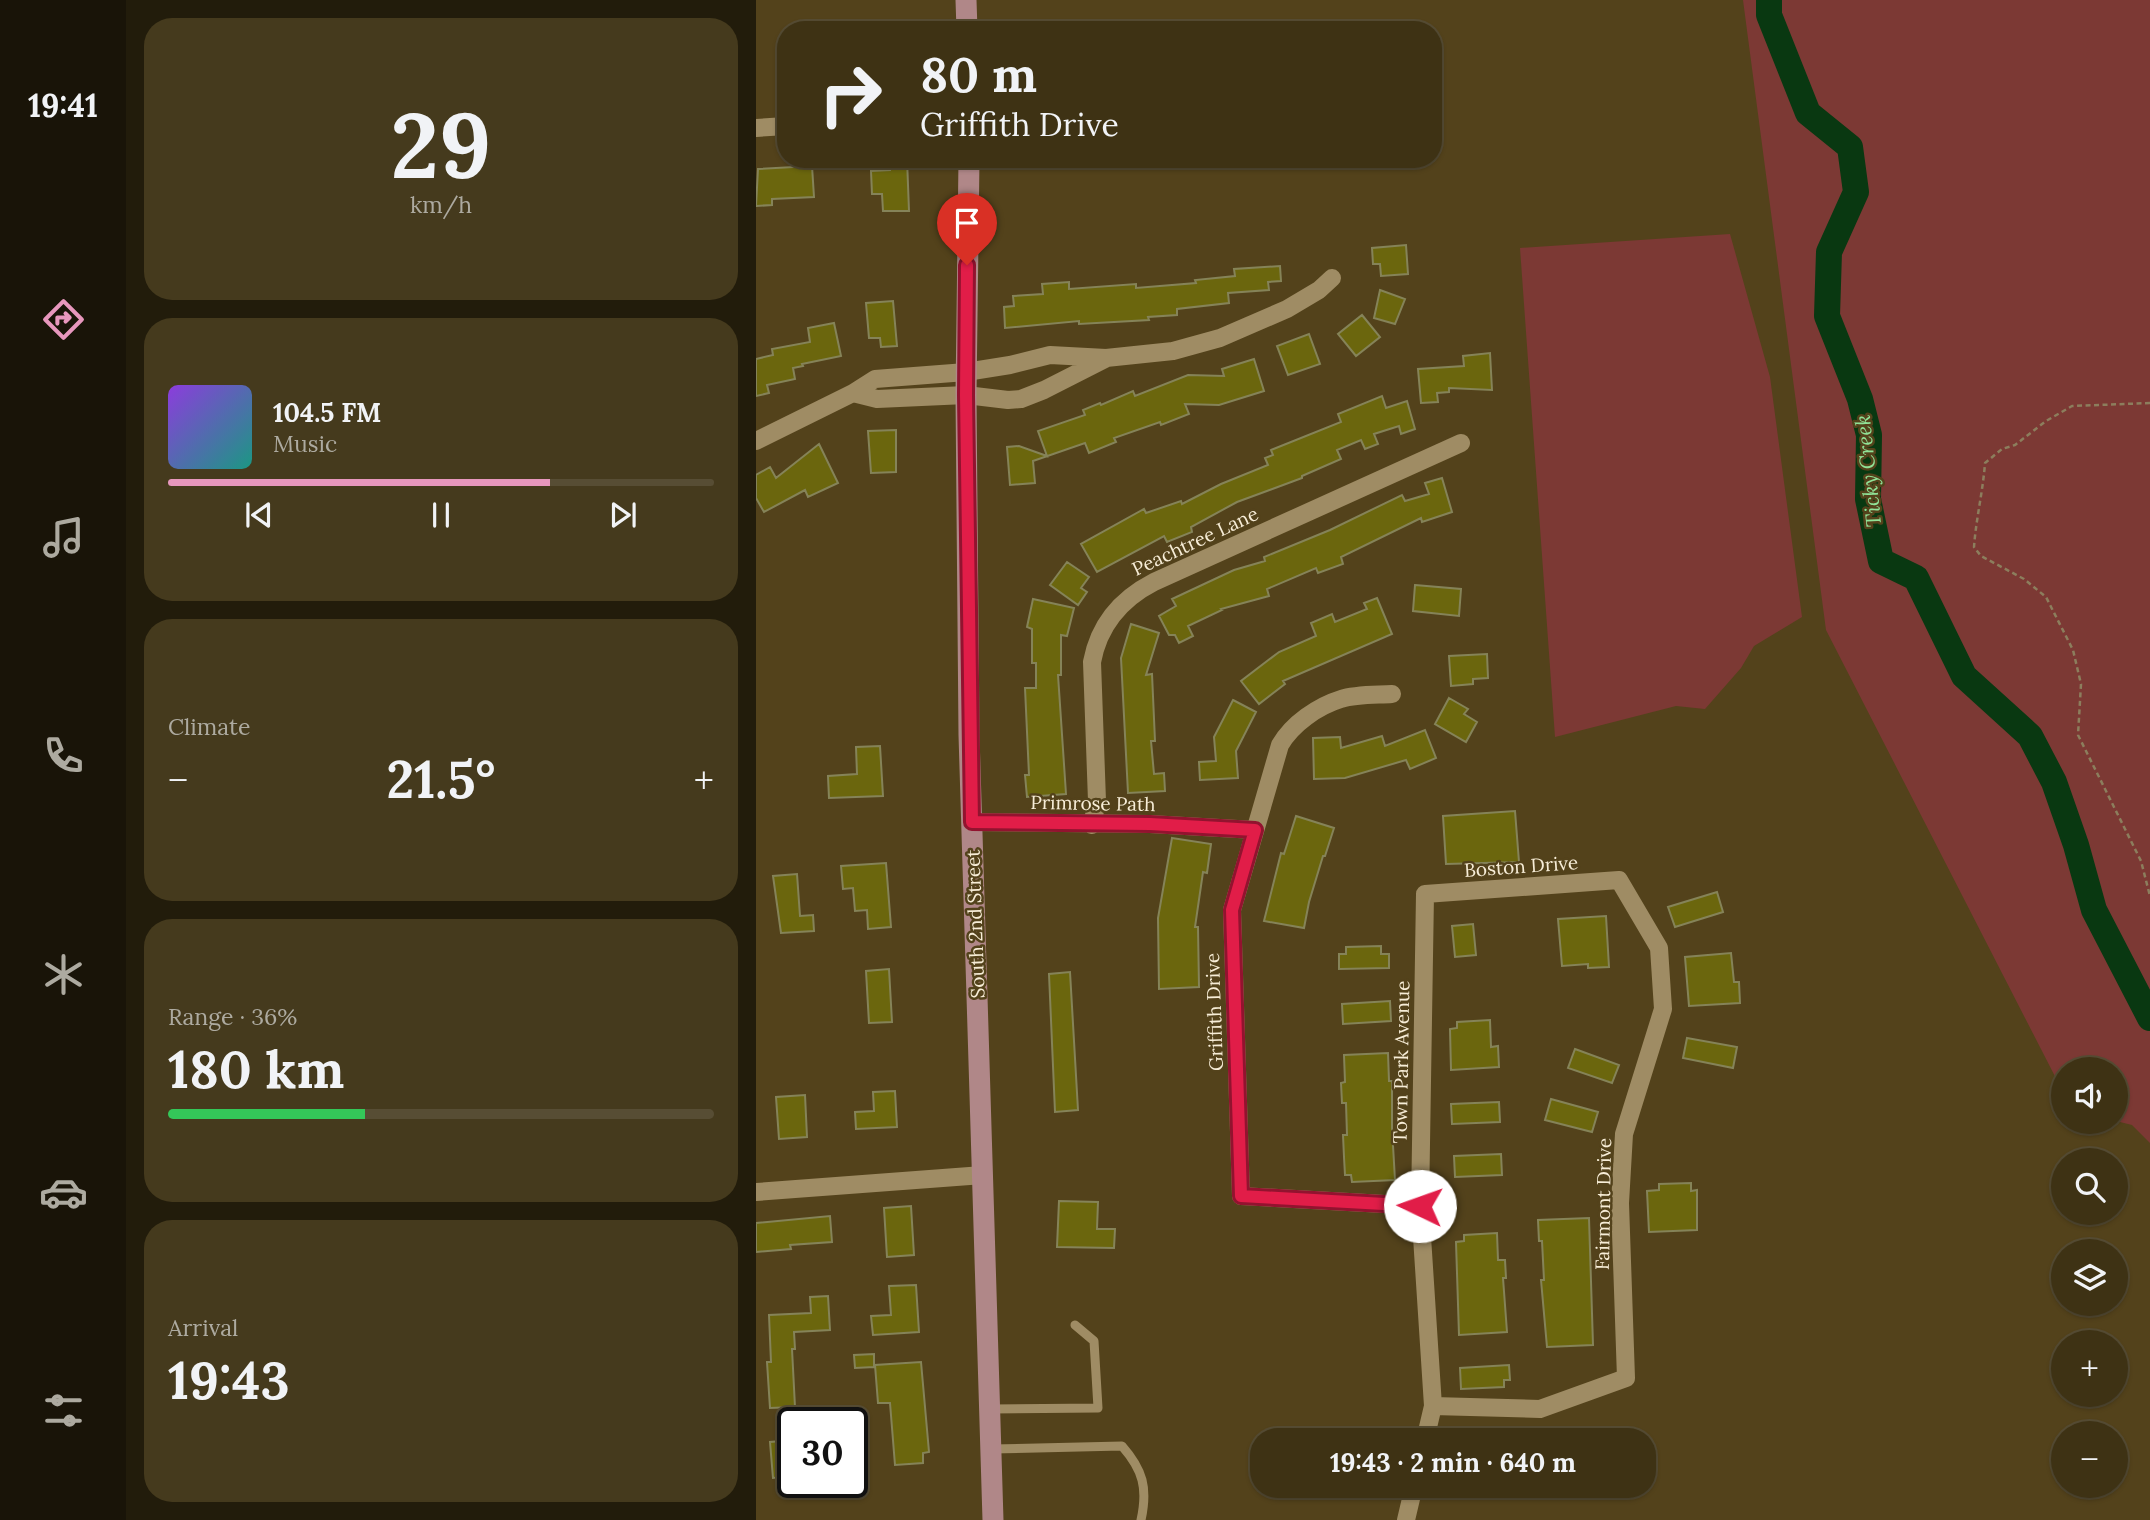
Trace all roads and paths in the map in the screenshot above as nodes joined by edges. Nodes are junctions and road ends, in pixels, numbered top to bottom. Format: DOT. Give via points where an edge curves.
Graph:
graph roads {
  1 [pos="966,0"];
  2 [pos="967,21"];
  3 [pos="777,127"];
  4 [pos="756,128"];
  5 [pos="969,168"];
  6 [pos="1332,278"];
  7 [pos="1106,358"];
  8 [pos="966,372"];
  9 [pos="853,393"];
  10 [pos="966,395"];
  11 [pos="2150,403"];
  12 [pos="756,441"];
  13 [pos="1461,443"];
  14 [pos="1392,694"];
  15 [pos="972,822"];
  16 [pos="1092,825"];
  17 [pos="1255,830"];
  18 [pos="1619,880"];
  19 [pos="1425,894"];
  20 [pos="2150,896"];
  21 [pos="983,1175"];
  22 [pos="756,1192"];
  23 [pos="1420,1206"];
  24 [pos="1075,1325"];
  25 [pos="1433,1406"];
  26 [pos="989,1409"];
  27 [pos="1427,1428"];
  28 [pos="991,1449"];
  29 [pos="1411,1498"];
  30 [pos="993,1520"];
  31 [pos="1141,1520"];
  32 [pos="1406,1520"];
  1 -- 2 [label="main road"];
  3 -- 4 [label="street"];
  5 -- 8 [label="main road, South 2nd Street"];
  6 -- 7 [label="street" via="1287,309 1220,338 1173,351"];
  7 -- 8 [label="street" via="1050,355"];
  7 -- 10 [label="street" via="1021,399"];
  8 -- 9 [label="street" via="875,379"];
  8 -- 10 [label="main road, South 2nd Street"];
  9 -- 10 [label="street" via="877,399"];
  9 -- 12 [label="street"];
  10 -- 15 [label="main road, South 2nd Street"];
  11 -- 20 [label="path" via="2071,406 1985,463 1974,548 2046,597 2073,650 2081,684 2078,735 2141,861"];
  13 -- 16 [label="street, Peachtree Lane" via="1154,582 1121,603 1102,630 1092,662 1097,801"];
  14 -- 17 [label="street, Griffith Drive" via="1343,698 1287,734"];
  15 -- 16 [label="street, Primrose Path"];
  15 -- 21 [label="main road, South 2nd Street"];
  16 -- 17 [label="street, Primrose Path"];
  17 -- 23 [label="street, Griffith Drive" via="1232,910 1241,1196"];
  18 -- 19 [label="street, Boston Drive"];
  18 -- 25 [label="street, Fairmont Drive" via="1659,948 1663,1009 1624,1134 1620,1203 1626,1378 1540,1409"];
  19 -- 23 [label="street, Town Park Avenue"];
  21 -- 22 [label="street"];
  21 -- 26 [label="main road, South 2nd Street"];
  23 -- 25 [label="street, Town Park Avenue"];
  24 -- 26 [label="lane" via="1094,1341 1098,1408"];
  25 -- 27 [label="street, Town Park Avenue"];
  26 -- 28 [label="main road, South 2nd Street"];
  28 -- 30 [label="main road, South 2nd Street"];
  28 -- 31 [label="lane" via="1122,1446 1137,1462 1143,1478"];
  29 -- 32 [label="street"];
}
